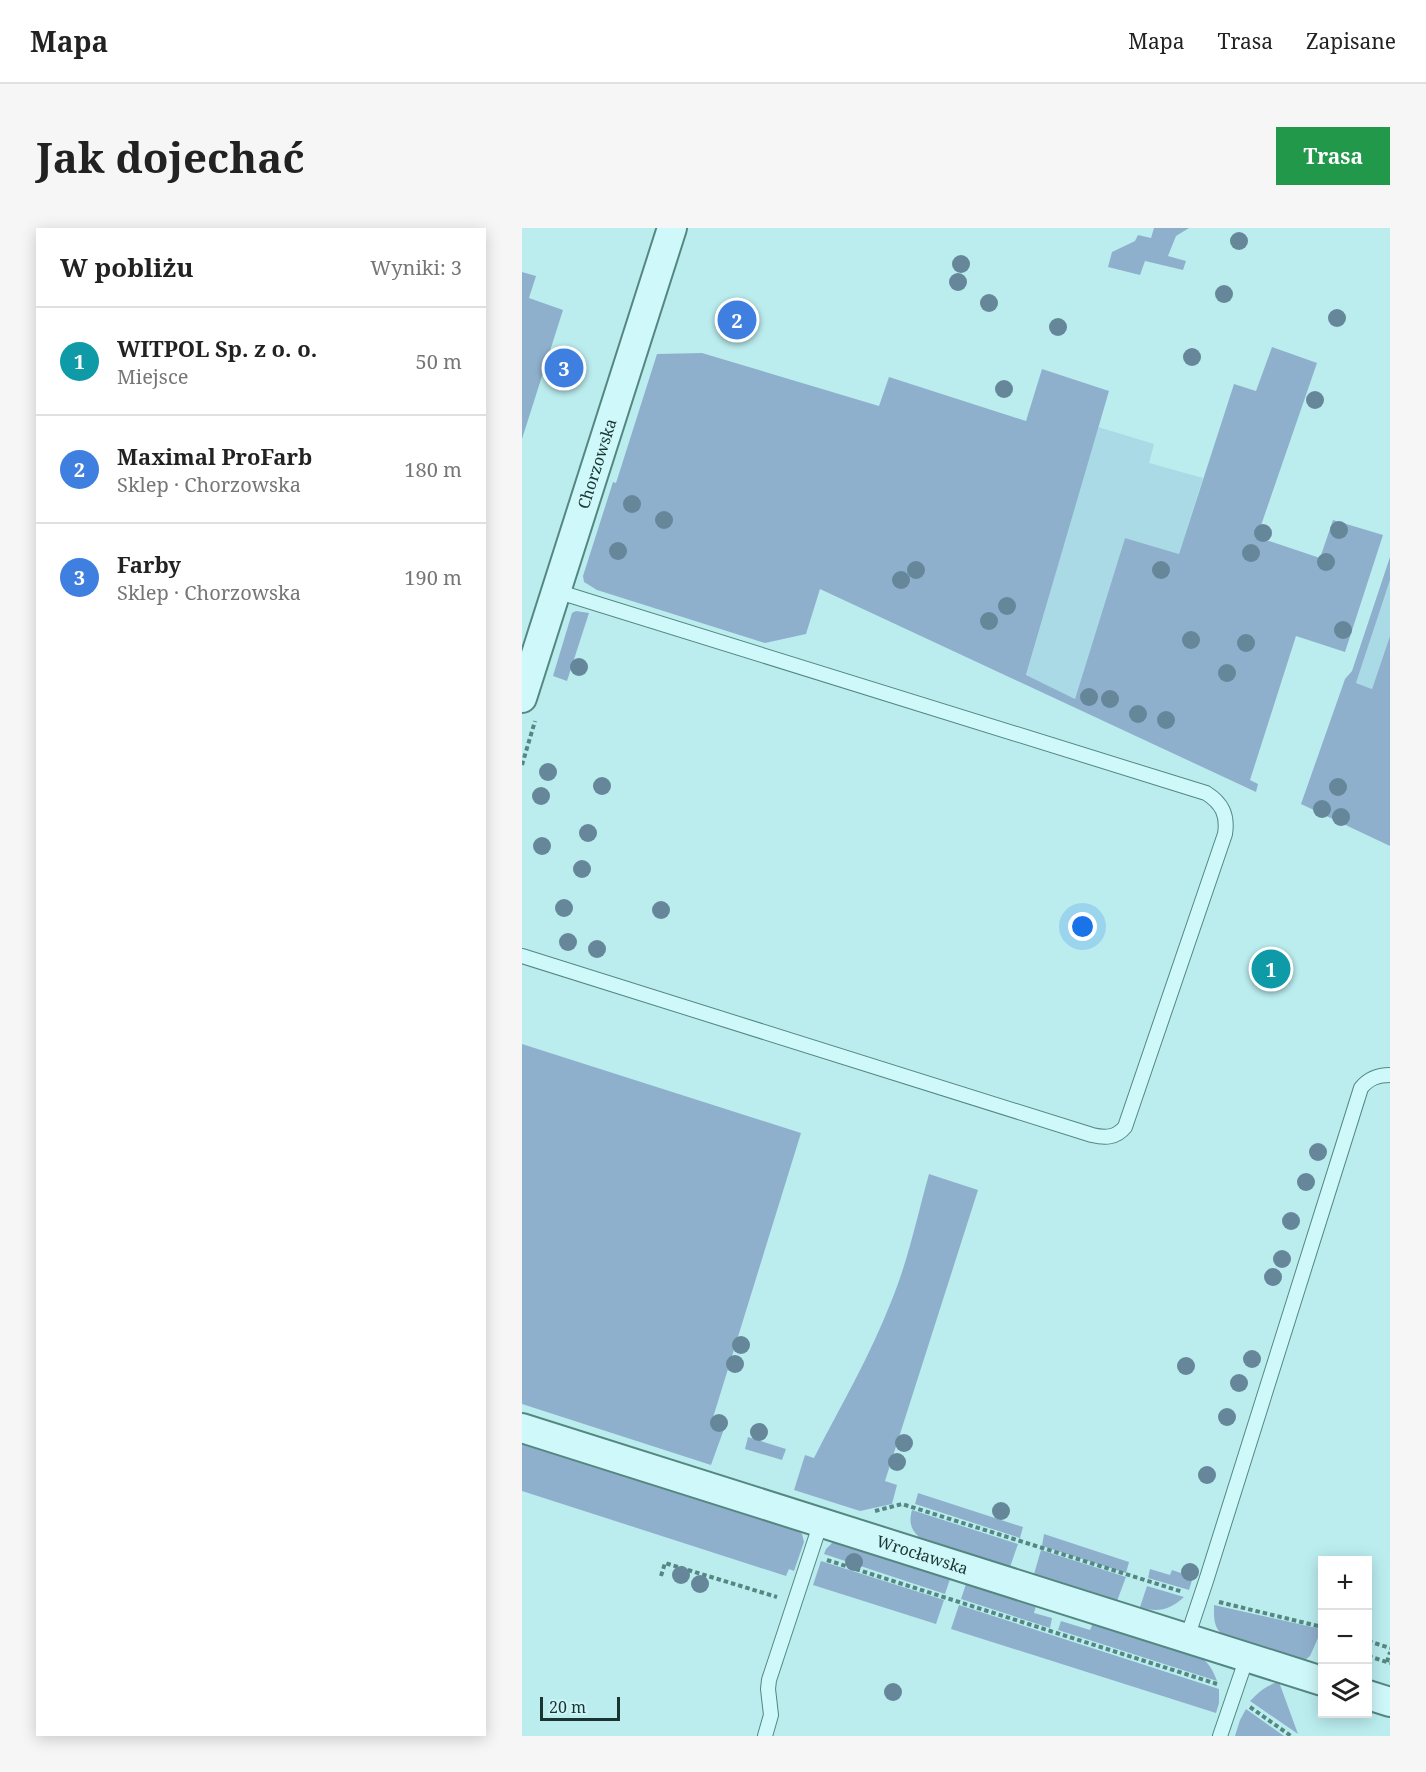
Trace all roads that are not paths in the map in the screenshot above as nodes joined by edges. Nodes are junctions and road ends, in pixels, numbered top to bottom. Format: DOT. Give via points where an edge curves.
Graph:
graph roads {
  1 [pos="672,228"];
  2 [pos="556,591"];
  3 [pos="522,698"];
  4 [pos="522,956"];
  5 [pos="1390,1075"];
  6 [pos="522,1428"];
  7 [pos="821,1522"];
  8 [pos="1186,1638"];
  9 [pos="1247,1657"];
  10 [pos="1318,1679"];
  11 [pos="1372,1696"];
  12 [pos="1390,1702"];
  13 [pos="765,1736"];
  14 [pos="1220,1736"];
  1 -- 2 [label="street, Chorzowska"];
  2 -- 3 [label="street, Chorzowska"];
  2 -- 4 [label="lane" via="1206,794 1219,803 1227,826 1125,1126 1113,1136 1092,1135"];
  5 -- 8 [label="lane" via="1371,1078 1362,1088"];
  6 -- 7 [label="street, Wrocławska"];
  7 -- 8 [label="street, Wrocławska"];
  7 -- 13 [label="lane" via="769,1680 771,1715"];
  8 -- 9 [label="street, Wrocławska"];
  9 -- 10 [label="street, Wrocławska"];
  9 -- 14 [label="lane"];
  11 -- 12 [label="street"];
}
